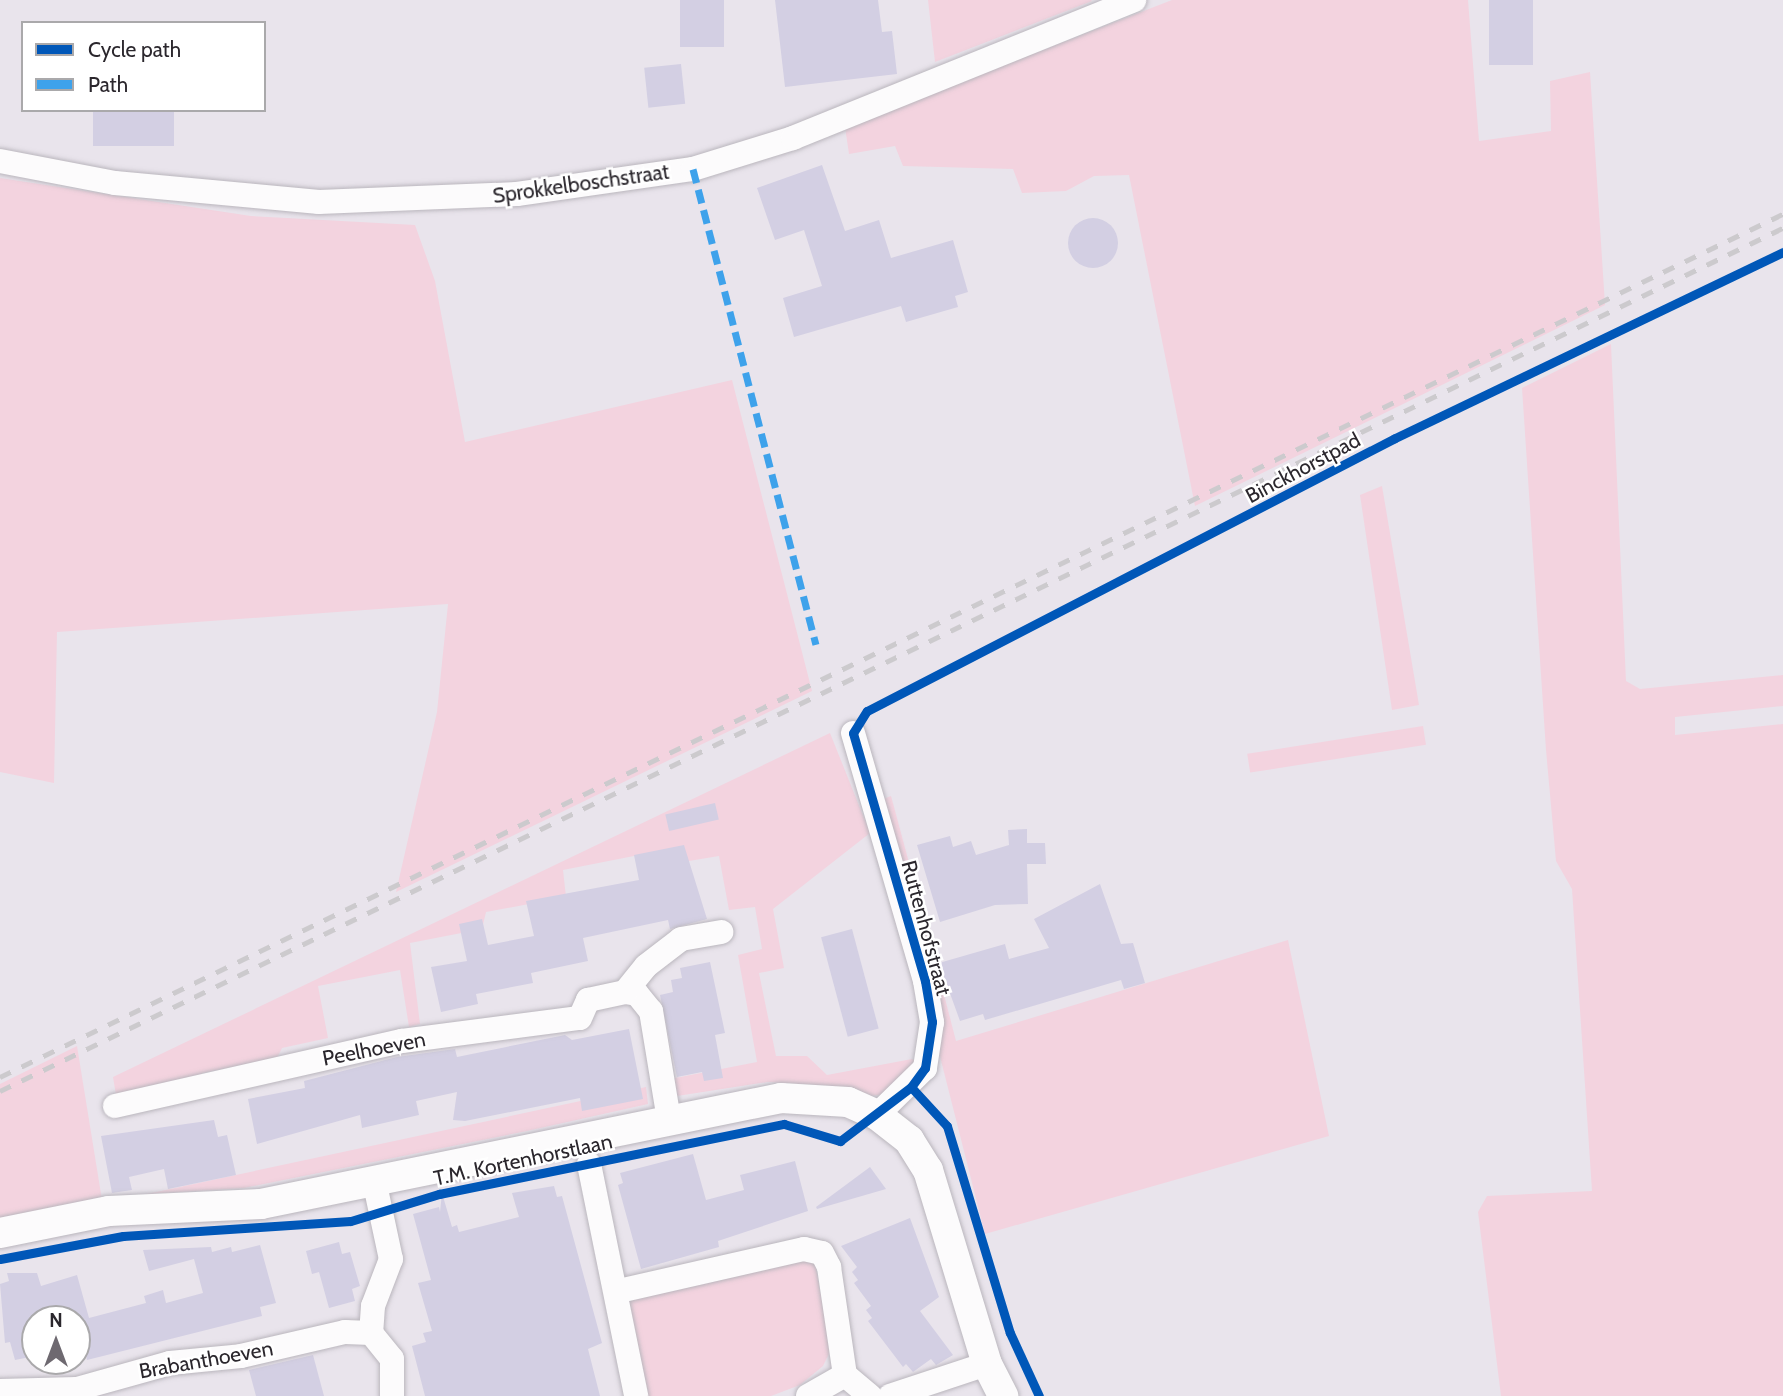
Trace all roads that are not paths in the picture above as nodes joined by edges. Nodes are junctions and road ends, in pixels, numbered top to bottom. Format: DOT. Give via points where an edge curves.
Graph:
graph roads {
  1 [pos="1135,0"];
  2 [pos="0,162"];
  3 [pos="853,733"];
  4 [pos="721,932"];
  5 [pos="625,992"];
  6 [pos="115,1106"];
  7 [pos="877,1115"];
  8 [pos="669,1120"];
  9 [pos="589,1164"];
  10 [pos="374,1180"];
  11 [pos="0,1233"];
  12 [pos="619,1291"];
  13 [pos="371,1333"];
  14 [pos="987,1364"];
  15 [pos="845,1375"];
  16 [pos="0,1391"];
  17 [pos="392,1396"];
  18 [pos="636,1396"];
  19 [pos="808,1396"];
  20 [pos="870,1396"];
  21 [pos="890,1396"];
  22 [pos="1003,1396"];
  1 -- 2 [label="street, Sprokkelboschstraat" via="793,138 693,169 428,202 319,202 115,183"];
  3 -- 7 [label="street, Ruttenhofstraat" via="932,1022 925,1068"];
  4 -- 5 [label="street" via="681,939 646,966"];
  5 -- 6 [label="street, Peelhoeven" via="588,1000 580,1018 402,1041"];
  5 -- 8 [label="street" via="637,994 650,1011"];
  7 -- 8 [label="street, T.M. Kortenhorstlaan" via="848,1102 781,1098"];
  7 -- 14 [label="street, T.M. Kortenhorstlaan" via="909,1140 928,1170"];
  8 -- 10 [label="street, T.M. Kortenhorstlaan"];
  9 -- 12 [label="street"];
  10 -- 11 [label="street, T.M. Kortenhorstlaan" via="261,1204 109,1212"];
  10 -- 13 [label="street" via="391,1259 373,1306"];
  12 -- 15 [label="street" via="804,1249 822,1253 829,1267"];
  12 -- 18 [label="street" via="618,1318"];
  13 -- 16 [label="street, Brabanthoeven" via="345,1332 241,1356 170,1363 77,1389"];
  13 -- 17 [label="street" via="392,1359"];
  14 -- 21 [label="street"];
  14 -- 22 [label="street, T.M. Kortenhorstlaan"];
  15 -- 19 [label="street"];
  15 -- 20 [label="street"];
}
